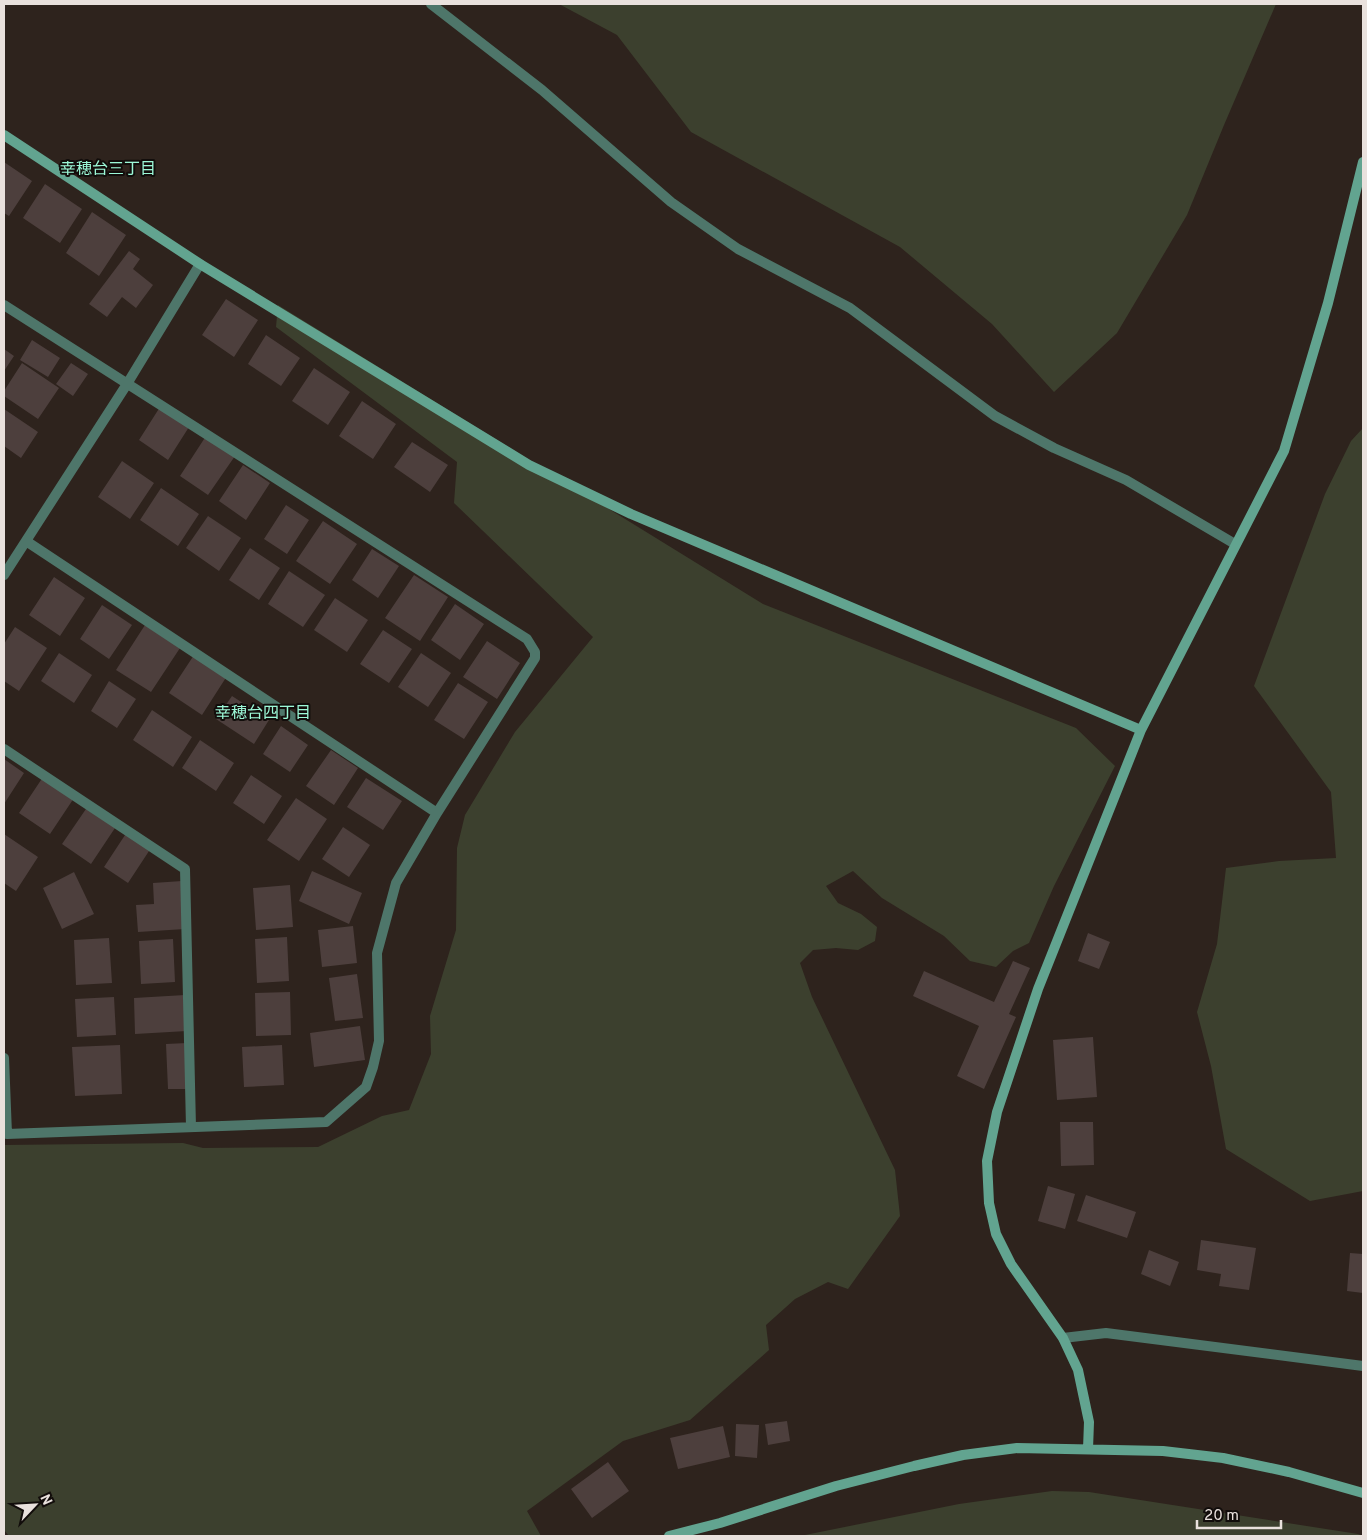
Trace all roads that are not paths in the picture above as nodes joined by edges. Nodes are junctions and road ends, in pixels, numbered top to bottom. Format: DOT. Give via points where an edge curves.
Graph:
graph roads {
  1 [pos="431,4"];
  2 [pos="4,135"];
  3 [pos="1363,162"];
  4 [pos="200,264"];
  5 [pos="4,305"];
  6 [pos="126,384"];
  7 [pos="26,541"];
  8 [pos="1235,544"];
  9 [pos="4,575"];
  10 [pos="1141,730"];
  11 [pos="4,749"];
  12 [pos="437,813"];
  13 [pos="4,1058"];
  14 [pos="191,1127"];
  15 [pos="1063,1338"];
  16 [pos="1363,1366"];
  17 [pos="1088,1449"];
  18 [pos="1363,1493"];
  19 [pos="669,1536"];
  1 -- 8 [label="street" via="542,90 687,215 738,249 850,308 995,416 1054,448 1126,480"];
  2 -- 4 [label="street"];
  3 -- 8 [label="street" via="1328,303 1284,451"];
  4 -- 6 [label="street"];
  4 -- 10 [label="street" via="529,465 631,514"];
  5 -- 6 [label="street"];
  6 -- 7 [label="street"];
  6 -- 12 [label="street" via="527,639 533,647 535,658"];
  7 -- 9 [label="street"];
  7 -- 12 [label="street"];
  8 -- 10 [label="street"];
  10 -- 15 [label="street" via="1038,989 997,1112 987,1161 989,1203 996,1234 1011,1264"];
  11 -- 14 [label="street" via="185,869"];
  12 -- 14 [label="street" via="396,883 376,953 379,1041 366,1087 326,1122"];
  13 -- 14 [label="street" via="7,1134"];
  15 -- 16 [label="street" via="1106,1333"];
  15 -- 17 [label="street" via="1078,1370 1088,1422"];
  17 -- 18 [label="street" via="1162,1450 1223,1458"];
  17 -- 19 [label="street" via="1017,1448 964,1455 836,1486"];
}
